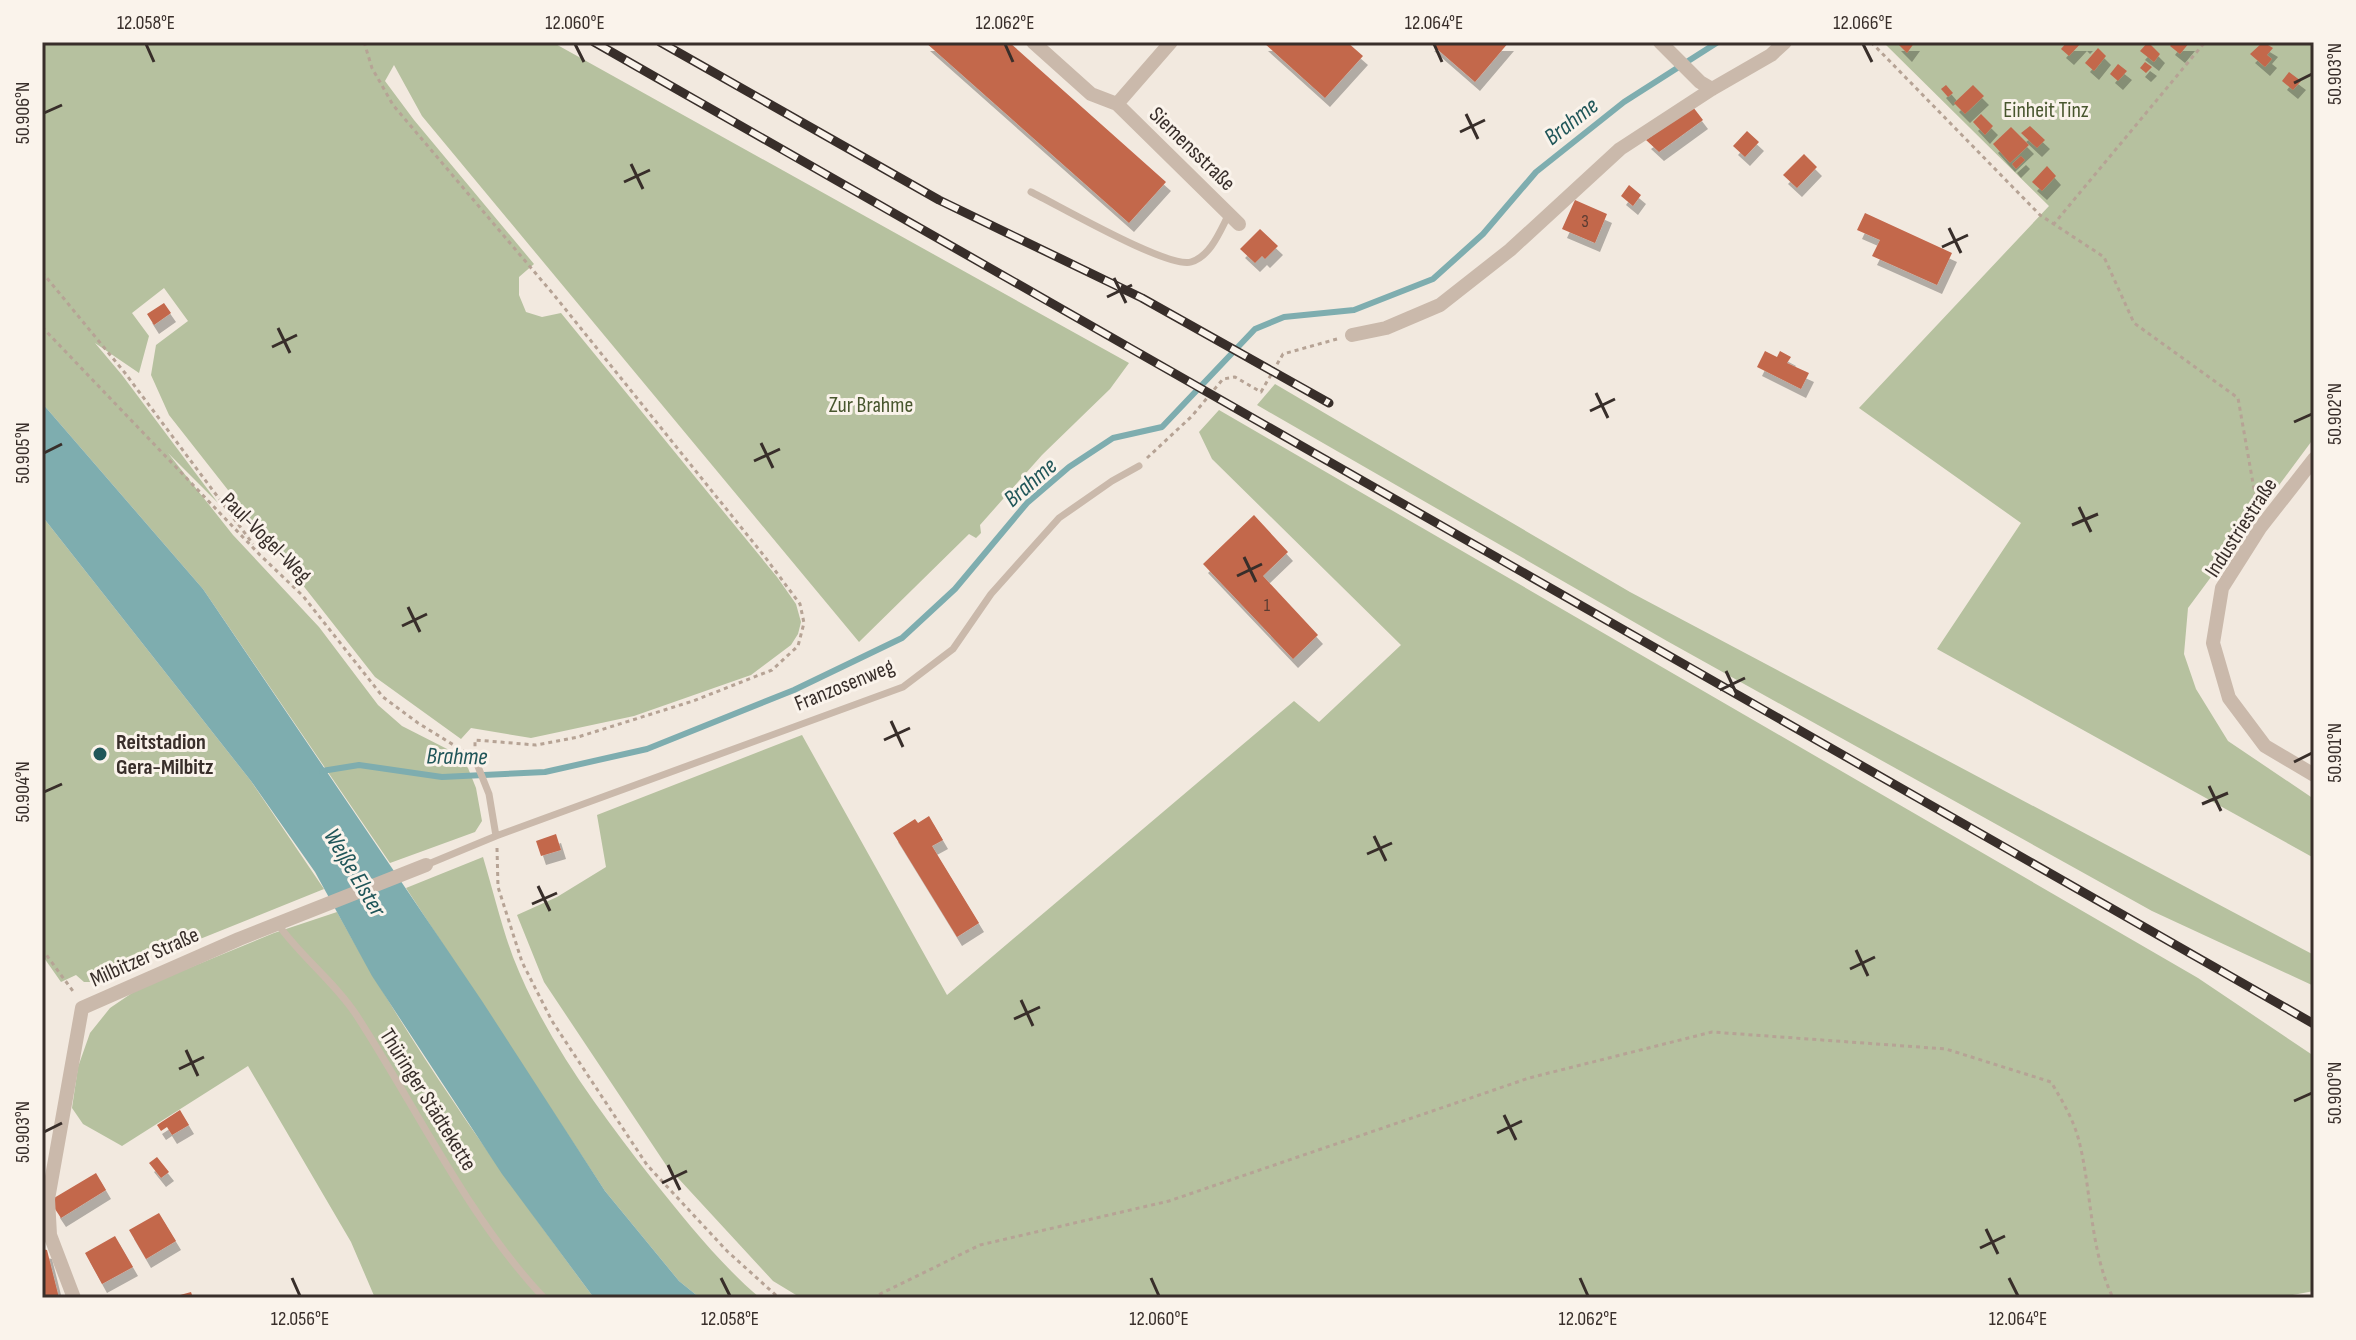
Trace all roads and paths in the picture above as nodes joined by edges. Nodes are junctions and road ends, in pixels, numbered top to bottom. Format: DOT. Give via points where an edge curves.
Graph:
graph roads {
  1 [pos="364,42"];
  2 [pos="1033,42"];
  3 [pos="1171,42"];
  4 [pos="1785,42"];
  5 [pos="1871,42"];
  6 [pos="2205,42"];
  7 [pos="1664,47"];
  8 [pos="1706,85"];
  9 [pos="1117,104"];
  10 [pos="1031,192"];
  11 [pos="1234,219"];
  12 [pos="2053,225"];
  13 [pos="42,272"];
  14 [pos="42,327"];
  15 [pos="1352,335"];
  16 [pos="2314,459"];
  17 [pos="1139,466"];
  18 [pos="2260,528"];
  19 [pos="260,555"];
  20 [pos="475,759"];
  21 [pos="2314,775"];
  22 [pos="496,836"];
  23 [pos="426,865"];
  24 [pos="277,923"];
  25 [pos="42,949"];
  26 [pos="77,997"];
  27 [pos="46,1236"];
  28 [pos="74,1298"];
  29 [pos="544,1298"];
  30 [pos="779,1298"];
  31 [pos="872,1298"];
  32 [pos="2113,1298"];
  1 -- 20 [label="path" via="393,105 765,557 800,604 804,623 798,646 772,670 578,737 536,745 475,740"];
  2 -- 9 [label="street, Siemensstraße" via="1091,94"];
  3 -- 9 [label="street, Siemensstraße"];
  4 -- 8 [label="street" via="1771,55"];
  5 -- 12 [label="path"];
  6 -- 12 [label="path"];
  7 -- 8 [label="street"];
  8 -- 15 [label="street" via="1620,149 1510,250 1440,305 1386,328"];
  9 -- 11 [label="street, Siemensstraße"];
  10 -- 11 [label="lane" via="1176,262 1191,262 1211,248"];
  12 -- 18 [label="path" via="2104,257 2134,323 2238,398"];
  13 -- 19 [label="path" via="125,373"];
  14 -- 19 [label="path, Paul-Vogel-Weg"];
  15 -- 17 [label="path" via="1283,354 1261,392 1235,377 1223,379"];
  16 -- 18 [label="street, Industriestraße"];
  17 -- 22 [label="lane, Franzosenweg" via="1059,518 991,594 953,649 903,687"];
  18 -- 21 [label="street, Industriestraße" via="2222,588 2213,643 2229,698 2265,746"];
  19 -- 20 [label="path, Paul-Vogel-Weg" via="303,596 383,697"];
  20 -- 22 [label="lane" via="489,794"];
  22 -- 23 [label="lane, Franzosenweg"];
  22 -- 30 [label="path" via="498,887 522,962 552,1021 647,1165"];
  23 -- 24 [label="street"];
  24 -- 27 [label="street, Milbitzer Straße" via="82,1008"];
  24 -- 29 [label="lane, Thüringer Städtekette" via="355,1013 481,1218"];
  25 -- 26 [label="path"];
  27 -- 28 [label="street, Milbitzer Straße"];
  31 -- 32 [label="path" via="980,1245 1169,1201 1529,1078 1712,1032 1946,1049 2051,1082 2080,1143 2101,1273"];
}
